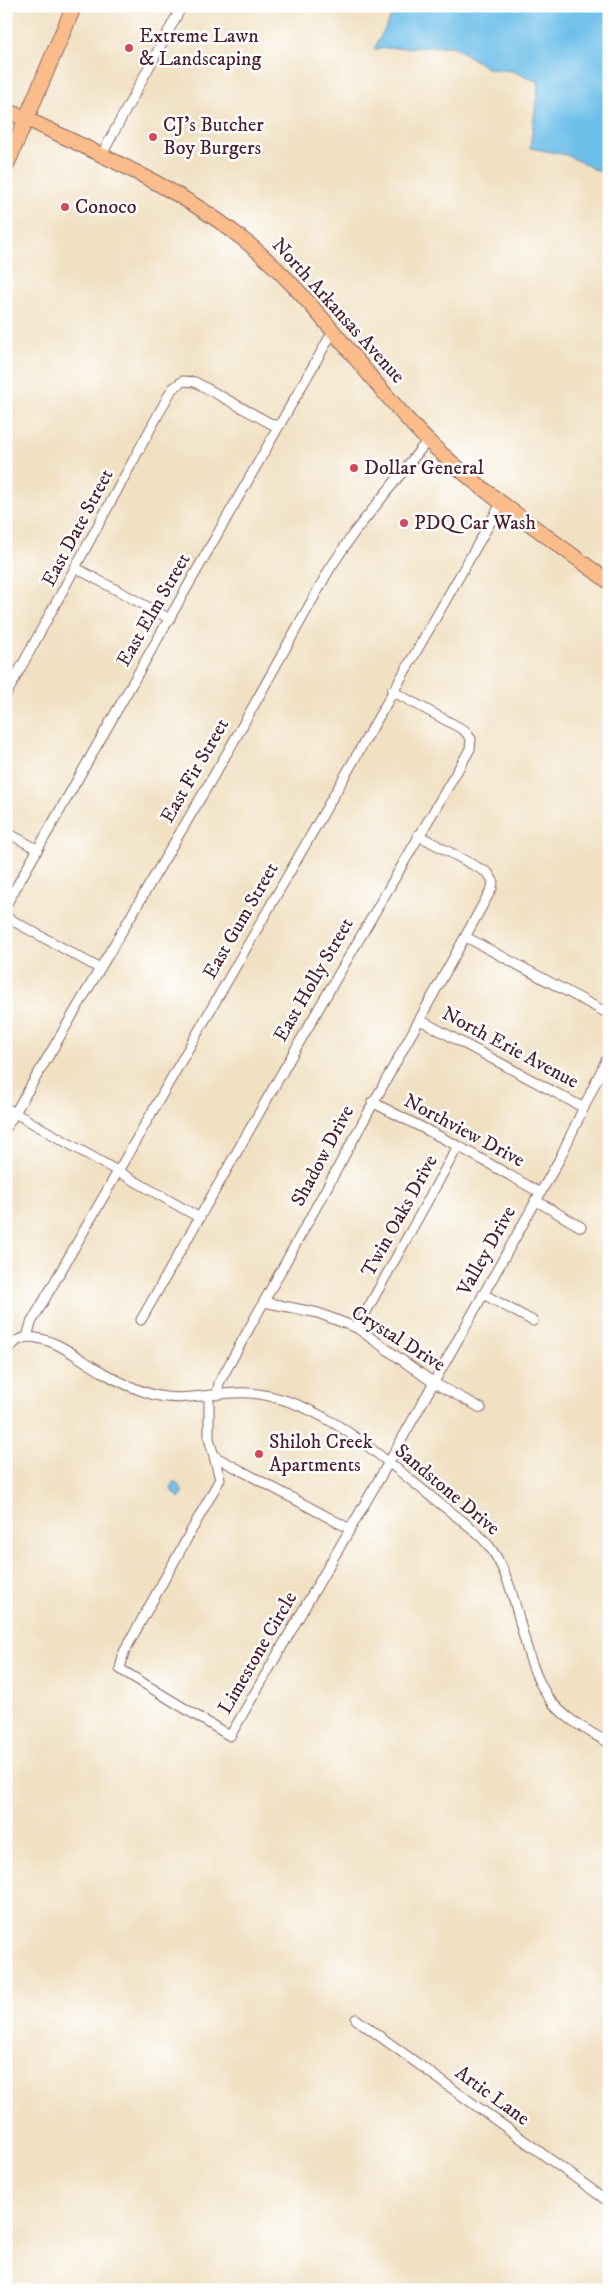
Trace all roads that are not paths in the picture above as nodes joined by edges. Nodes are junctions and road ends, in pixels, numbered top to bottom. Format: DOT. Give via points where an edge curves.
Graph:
graph roads {
  1 [pos="74,6"];
  2 [pos="182,6"];
  3 [pos="6,111"];
  4 [pos="25,118"];
  5 [pos="101,156"];
  6 [pos="6,166"];
  7 [pos="332,332"];
  8 [pos="278,428"];
  9 [pos="428,440"];
  10 [pos="502,502"];
  11 [pos="76,568"];
  12 [pos="609,582"];
  13 [pos="170,619"];
  14 [pos="392,691"];
  15 [pos="6,695"];
  16 [pos="6,832"];
  17 [pos="418,835"];
  18 [pos="38,849"];
  19 [pos="6,905"];
  20 [pos="6,917"];
  21 [pos="466,937"];
  22 [pos="99,968"];
  23 [pos="609,1014"];
  24 [pos="420,1020"];
  25 [pos="609,1054"];
  26 [pos="372,1102"];
  27 [pos="584,1108"];
  28 [pos="10,1111"];
  29 [pos="6,1128"];
  30 [pos="458,1146"];
  31 [pos="118,1171"];
  32 [pos="537,1196"];
  33 [pos="200,1218"];
  34 [pos="581,1227"];
  35 [pos="483,1294"];
  36 [pos="264,1302"];
  37 [pos="141,1320"];
  38 [pos="534,1321"];
  39 [pos="357,1328"];
  40 [pos="27,1337"];
  41 [pos="6,1350"];
  42 [pos="434,1383"];
  43 [pos="213,1395"];
  44 [pos="481,1408"];
  45 [pos="214,1456"];
  46 [pos="388,1462"];
  47 [pos="350,1529"];
  48 [pos="609,1744"];
  49 [pos="356,2019"];
  50 [pos="609,2202"];
  1 -- 4 [label="highway"];
  2 -- 5 [label="street"];
  3 -- 4 [label="highway, North Arkansas Avenue"];
  4 -- 5 [label="main road, North Arkansas Avenue"];
  4 -- 6 [label="highway"];
  5 -- 7 [label="main road, North Arkansas Avenue" via="190,203 240,236 292,285"];
  7 -- 8 [label="street, East Elm Street"];
  7 -- 9 [label="main road, North Arkansas Avenue"];
  8 -- 11 [label="street, East Date Street" via="195,382 183,381 172,389"];
  8 -- 13 [label="street, East Elm Street"];
  9 -- 10 [label="main road, North Arkansas Avenue"];
  9 -- 22 [label="street, East Fir Street" via="353,534 330,570 230,748"];
  10 -- 12 [label="main road, North Arkansas Avenue"];
  10 -- 14 [label="street, East Gum Street"];
  11 -- 13 [label="street"];
  11 -- 15 [label="street, East Date Street"];
  13 -- 18 [label="street, East Elm Street"];
  14 -- 17 [label="street, East Holly Street" via="464,730 471,739 470,749"];
  14 -- 31 [label="street, East Gum Street"];
  16 -- 18 [label="street"];
  17 -- 21 [label="street, Shadow Drive" via="488,873 493,881"];
  17 -- 33 [label="street, East Holly Street"];
  18 -- 19 [label="street, East Elm Street"];
  20 -- 22 [label="street"];
  21 -- 23 [label="street"];
  21 -- 24 [label="street, Shadow Drive"];
  22 -- 28 [label="street, East Fir Street"];
  24 -- 26 [label="street, Shadow Drive"];
  24 -- 27 [label="street, North Erie Avenue"];
  25 -- 27 [label="street, Valley Drive"];
  26 -- 30 [label="street, Northview Drive"];
  26 -- 36 [label="street, Shadow Drive"];
  27 -- 32 [label="street, Valley Drive"];
  28 -- 29 [label="street, East Fir Street"];
  28 -- 31 [label="street"];
  30 -- 32 [label="street, Northview Drive"];
  30 -- 39 [label="street, Twin Oaks Drive"];
  31 -- 33 [label="street"];
  31 -- 40 [label="street, East Gum Street" via="31,1323"];
  32 -- 34 [label="street, Northview Drive"];
  32 -- 35 [label="street, Valley Drive"];
  33 -- 37 [label="street, East Holly Street"];
  35 -- 38 [label="street"];
  35 -- 42 [label="street, Valley Drive"];
  36 -- 39 [label="street, Crystal Drive" via="318,1313"];
  36 -- 43 [label="street, Shadow Drive"];
  39 -- 42 [label="street, Crystal Drive"];
  40 -- 41 [label="street"];
  40 -- 43 [label="street, Sandstone Drive" via="39,1337 69,1349 102,1372 150,1394 165,1398"];
  42 -- 44 [label="street, Crystal Drive"];
  42 -- 46 [label="street, Valley Drive"];
  43 -- 45 [label="street, Limestone Circle" via="209,1438"];
  43 -- 46 [label="street, Sandstone Drive" via="249,1393 289,1401 329,1421"];
  45 -- 47 [label="street"];
  45 -- 47 [label="street, Limestone Circle" via="220,1479 124,1652 120,1669 230,1736"];
  46 -- 47 [label="street, Limestone Circle"];
  46 -- 48 [label="street, Sandstone Drive" via="491,1549 506,1574 535,1673 549,1698 572,1721"];
  49 -- 50 [label="street, Artic Lane"];
}
